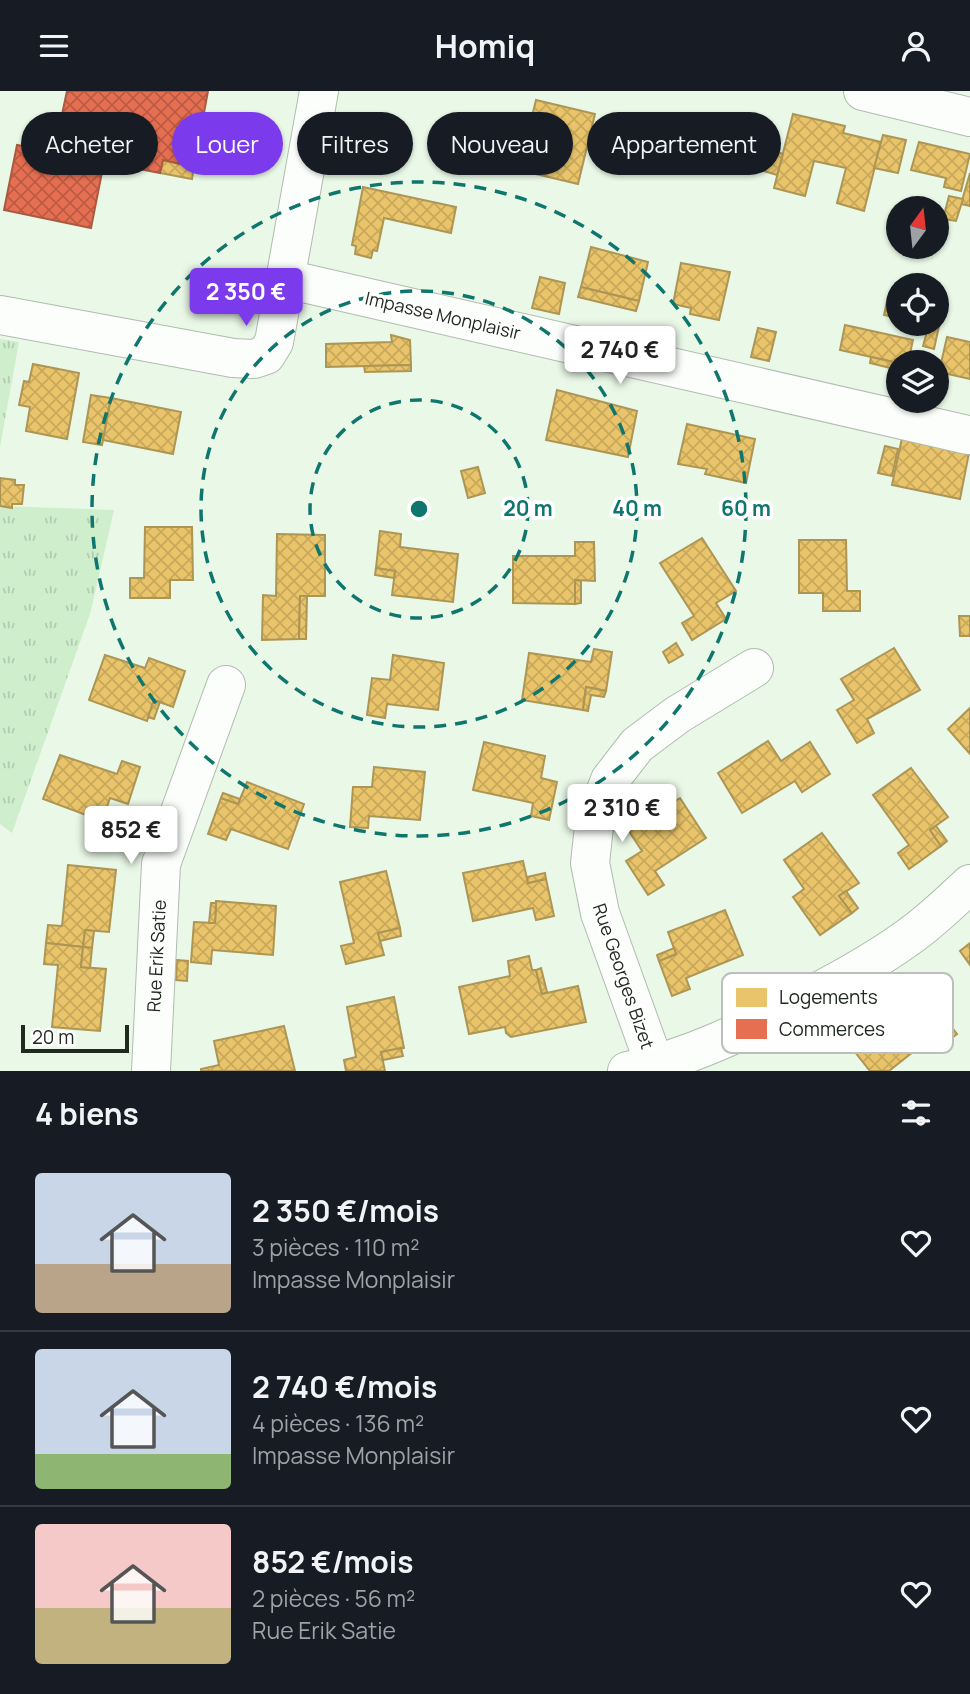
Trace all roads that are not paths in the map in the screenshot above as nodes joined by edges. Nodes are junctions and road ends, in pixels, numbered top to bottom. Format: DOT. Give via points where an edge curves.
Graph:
graph roads {
  1 [pos="319,91"];
  2 [pos="863,91"];
  3 [pos="970,117"];
  4 [pos="286,279"];
  5 [pos="0,315"];
  6 [pos="968,435"];
  7 [pos="754,668"];
  8 [pos="226,685"];
  9 [pos="970,884"];
  10 [pos="852,973"];
  11 [pos="722,1039"];
  12 [pos="646,1069"];
  13 [pos="151,1071"];
  1 -- 4 [label="street"];
  2 -- 3 [label="street"];
  4 -- 5 [label="street" via="274,342 266,355 254,359"];
  4 -- 6 [label="street, Impasse Monplaisir"];
  7 -- 12 [label="street, Rue Georges Bizet" via="637,745 610,780 595,818 590,863 600,913"];
  8 -- 13 [label="street, Rue Erik Satie" via="160,864"];
  9 -- 10 [label="street" via="918,930"];
  11 -- 12 [label="street"];
}
